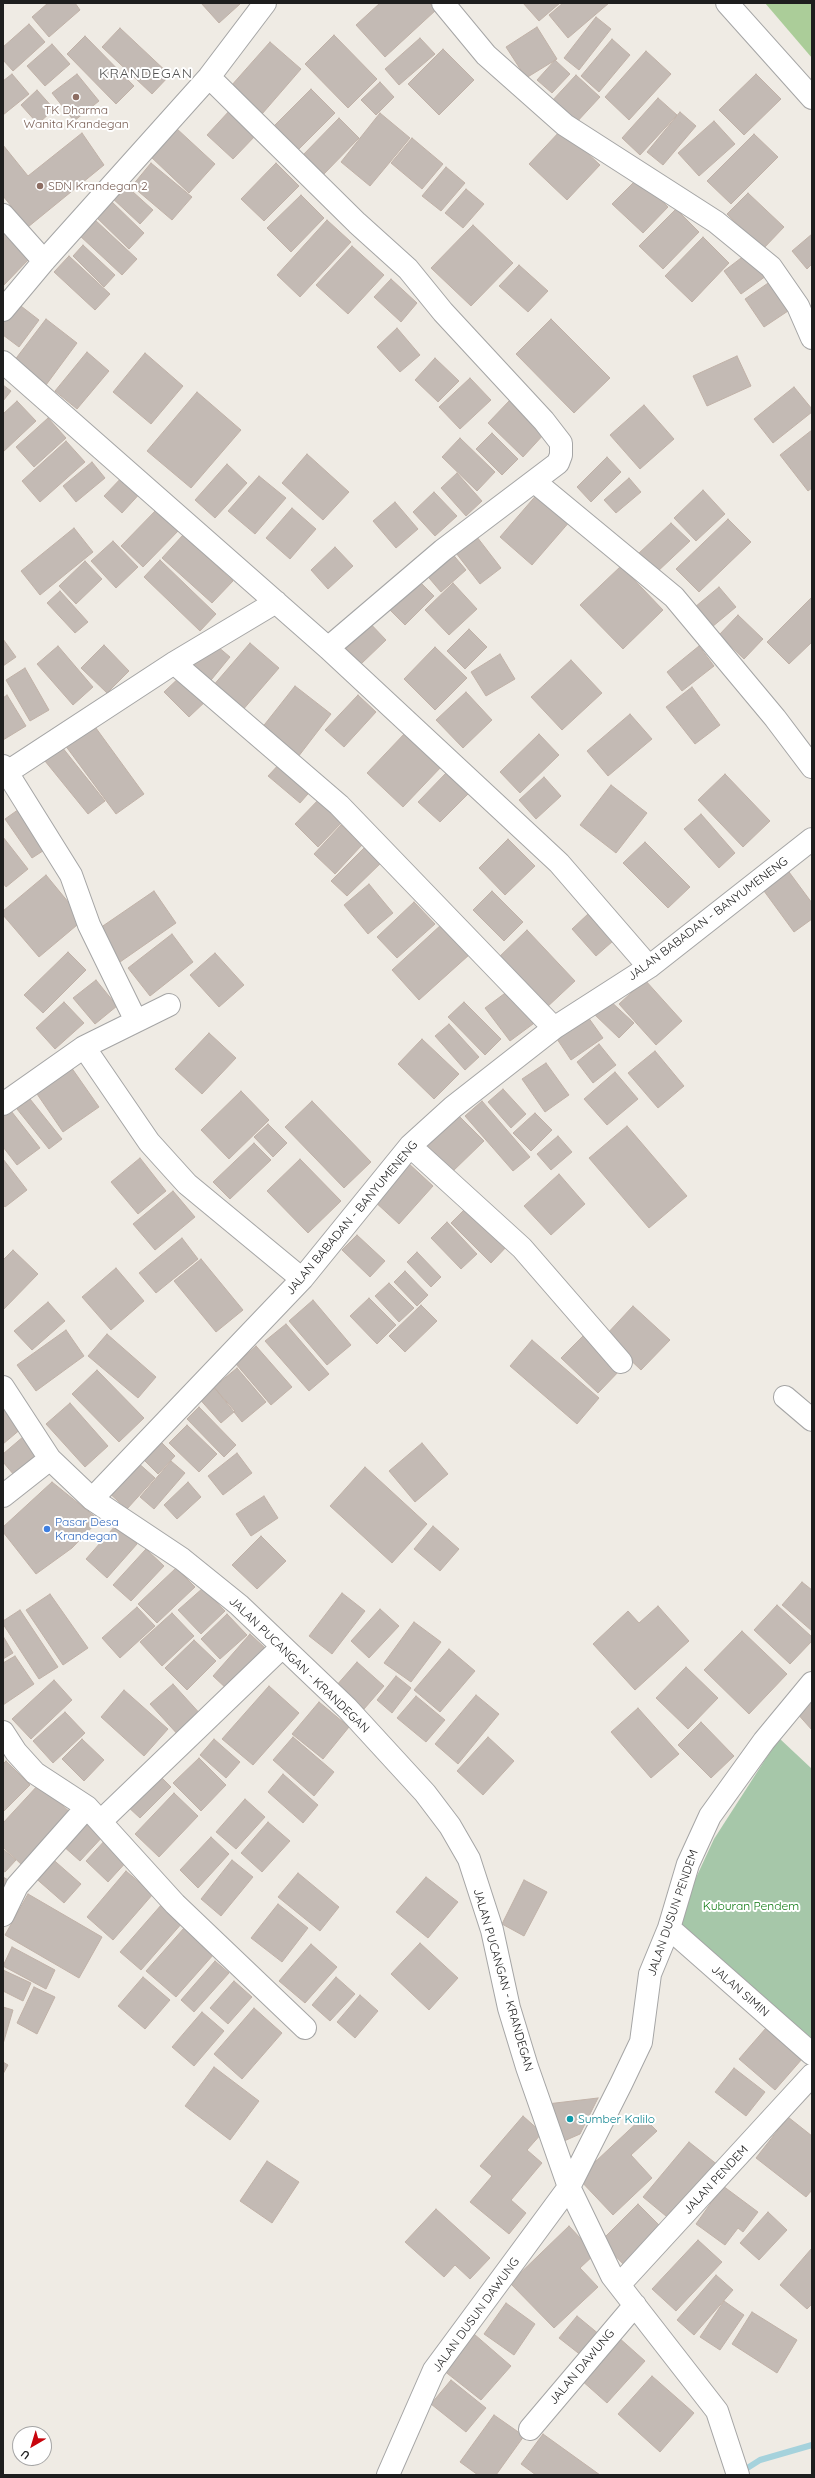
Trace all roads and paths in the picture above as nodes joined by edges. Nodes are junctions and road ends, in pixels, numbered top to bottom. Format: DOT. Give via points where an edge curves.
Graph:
graph roads {
  1 [pos="265,3"];
  2 [pos="443,3"];
  3 [pos="727,3"];
  4 [pos="208,77"];
  5 [pos="812,98"];
  6 [pos="3,215"];
  7 [pos="44,261"];
  8 [pos="3,310"];
  9 [pos="812,338"];
  10 [pos="3,362"];
  11 [pos="535,482"];
  12 [pos="276,602"];
  13 [pos="328,648"];
  14 [pos="174,663"];
  15 [pos="812,766"];
  16 [pos="4,771"];
  17 [pos="812,839"];
  18 [pos="650,967"];
  19 [pos="169,1005"];
  20 [pos="136,1021"];
  21 [pos="554,1028"];
  22 [pos="84,1047"];
  23 [pos="3,1104"];
  24 [pos="410,1146"];
  25 [pos="302,1278"];
  26 [pos="621,1362"];
  27 [pos="3,1387"];
  28 [pos="785,1397"];
  29 [pos="812,1420"];
  30 [pos="50,1459"];
  31 [pos="3,1496"];
  32 [pos="92,1499"];
  33 [pos="282,1647"];
  34 [pos="812,1683"];
  35 [pos="3,1732"];
  36 [pos="94,1814"];
  37 [pos="3,1915"];
  38 [pos="668,1928"];
  39 [pos="305,2028"];
  40 [pos="812,2054"];
  41 [pos="812,2075"];
  42 [pos="569,2187"];
  43 [pos="619,2285"];
  44 [pos="634,2305"];
  45 [pos="530,2429"];
  46 [pos="388,2475"];
  47 [pos="738,2475"];
  1 -- 4 [label="street"];
  2 -- 9 [label="street" via="486,55 564,125 716,222 770,267 798,306"];
  3 -- 5 [label="street"];
  4 -- 7 [label="street"];
  4 -- 11 [label="street" via="357,223 408,269 443,312 544,421 561,443 561,454 558,463"];
  6 -- 7 [label="street"];
  7 -- 8 [label="street"];
  10 -- 12 [label="street"];
  11 -- 13 [label="street" via="443,550"];
  11 -- 15 [label="street" via="674,598"];
  12 -- 13 [label="street"];
  12 -- 14 [label="street"];
  13 -- 18 [label="street" via="558,863"];
  14 -- 16 [label="street"];
  14 -- 21 [label="street" via="340,805"];
  16 -- 20 [label="street" via="71,875 89,925"];
  17 -- 18 [label="street, JALAN BABADAN - BANYUMENENG"];
  18 -- 21 [label="street, JALAN BABADAN - BANYUMENENG"];
  19 -- 20 [label="street"];
  20 -- 22 [label="street"];
  21 -- 24 [label="street, JALAN BABADAN - BANYUMENENG" via="453,1106"];
  22 -- 23 [label="street"];
  22 -- 25 [label="street" via="149,1142 182,1179"];
  24 -- 25 [label="street, JALAN BABADAN - BANYUMENENG"];
  24 -- 26 [label="street" via="522,1248"];
  25 -- 32 [label="street, JALAN BABADAN - BANYUMENENG"];
  27 -- 30 [label="street, JALAN PUCANGAN - KRANDEGAN"];
  28 -- 29 [label="street"];
  30 -- 31 [label="street"];
  30 -- 32 [label="street, JALAN PUCANGAN - KRANDEGAN"];
  32 -- 33 [label="street, JALAN PUCANGAN - KRANDEGAN" via="182,1559 239,1605"];
  33 -- 36 [label="street"];
  33 -- 42 [label="street, JALAN PUCANGAN - KRANDEGAN" via="347,1708 425,1793 450,1826 468,1859 492,1930 509,2008 526,2067"];
  34 -- 38 [label="street, JALAN DUSUN PENDEM" via="764,1741 710,1816 688,1864"];
  35 -- 36 [label="street" via="16,1752 35,1773"];
  36 -- 37 [label="street" via="17,1886"];
  36 -- 39 [label="street" via="175,1904"];
  38 -- 40 [label="street, JALAN SIMIN"];
  38 -- 42 [label="street, JALAN DUSUN PENDEM" via="650,1974 641,2042"];
  41 -- 43 [label="street, JALAN PENDEM"];
  42 -- 43 [label="street, JALAN PUCANGAN - KRANDEGAN" via="612,2276"];
  42 -- 46 [label="street, JALAN DUSUN DAWUNG" via="434,2370"];
  43 -- 44 [label="street, JALAN PUCANGAN - KRANDEGAN"];
  44 -- 45 [label="street, JALAN DAWUNG"];
  44 -- 47 [label="street, JALAN PUCANGAN - KRANDEGAN" via="717,2411"];
}
